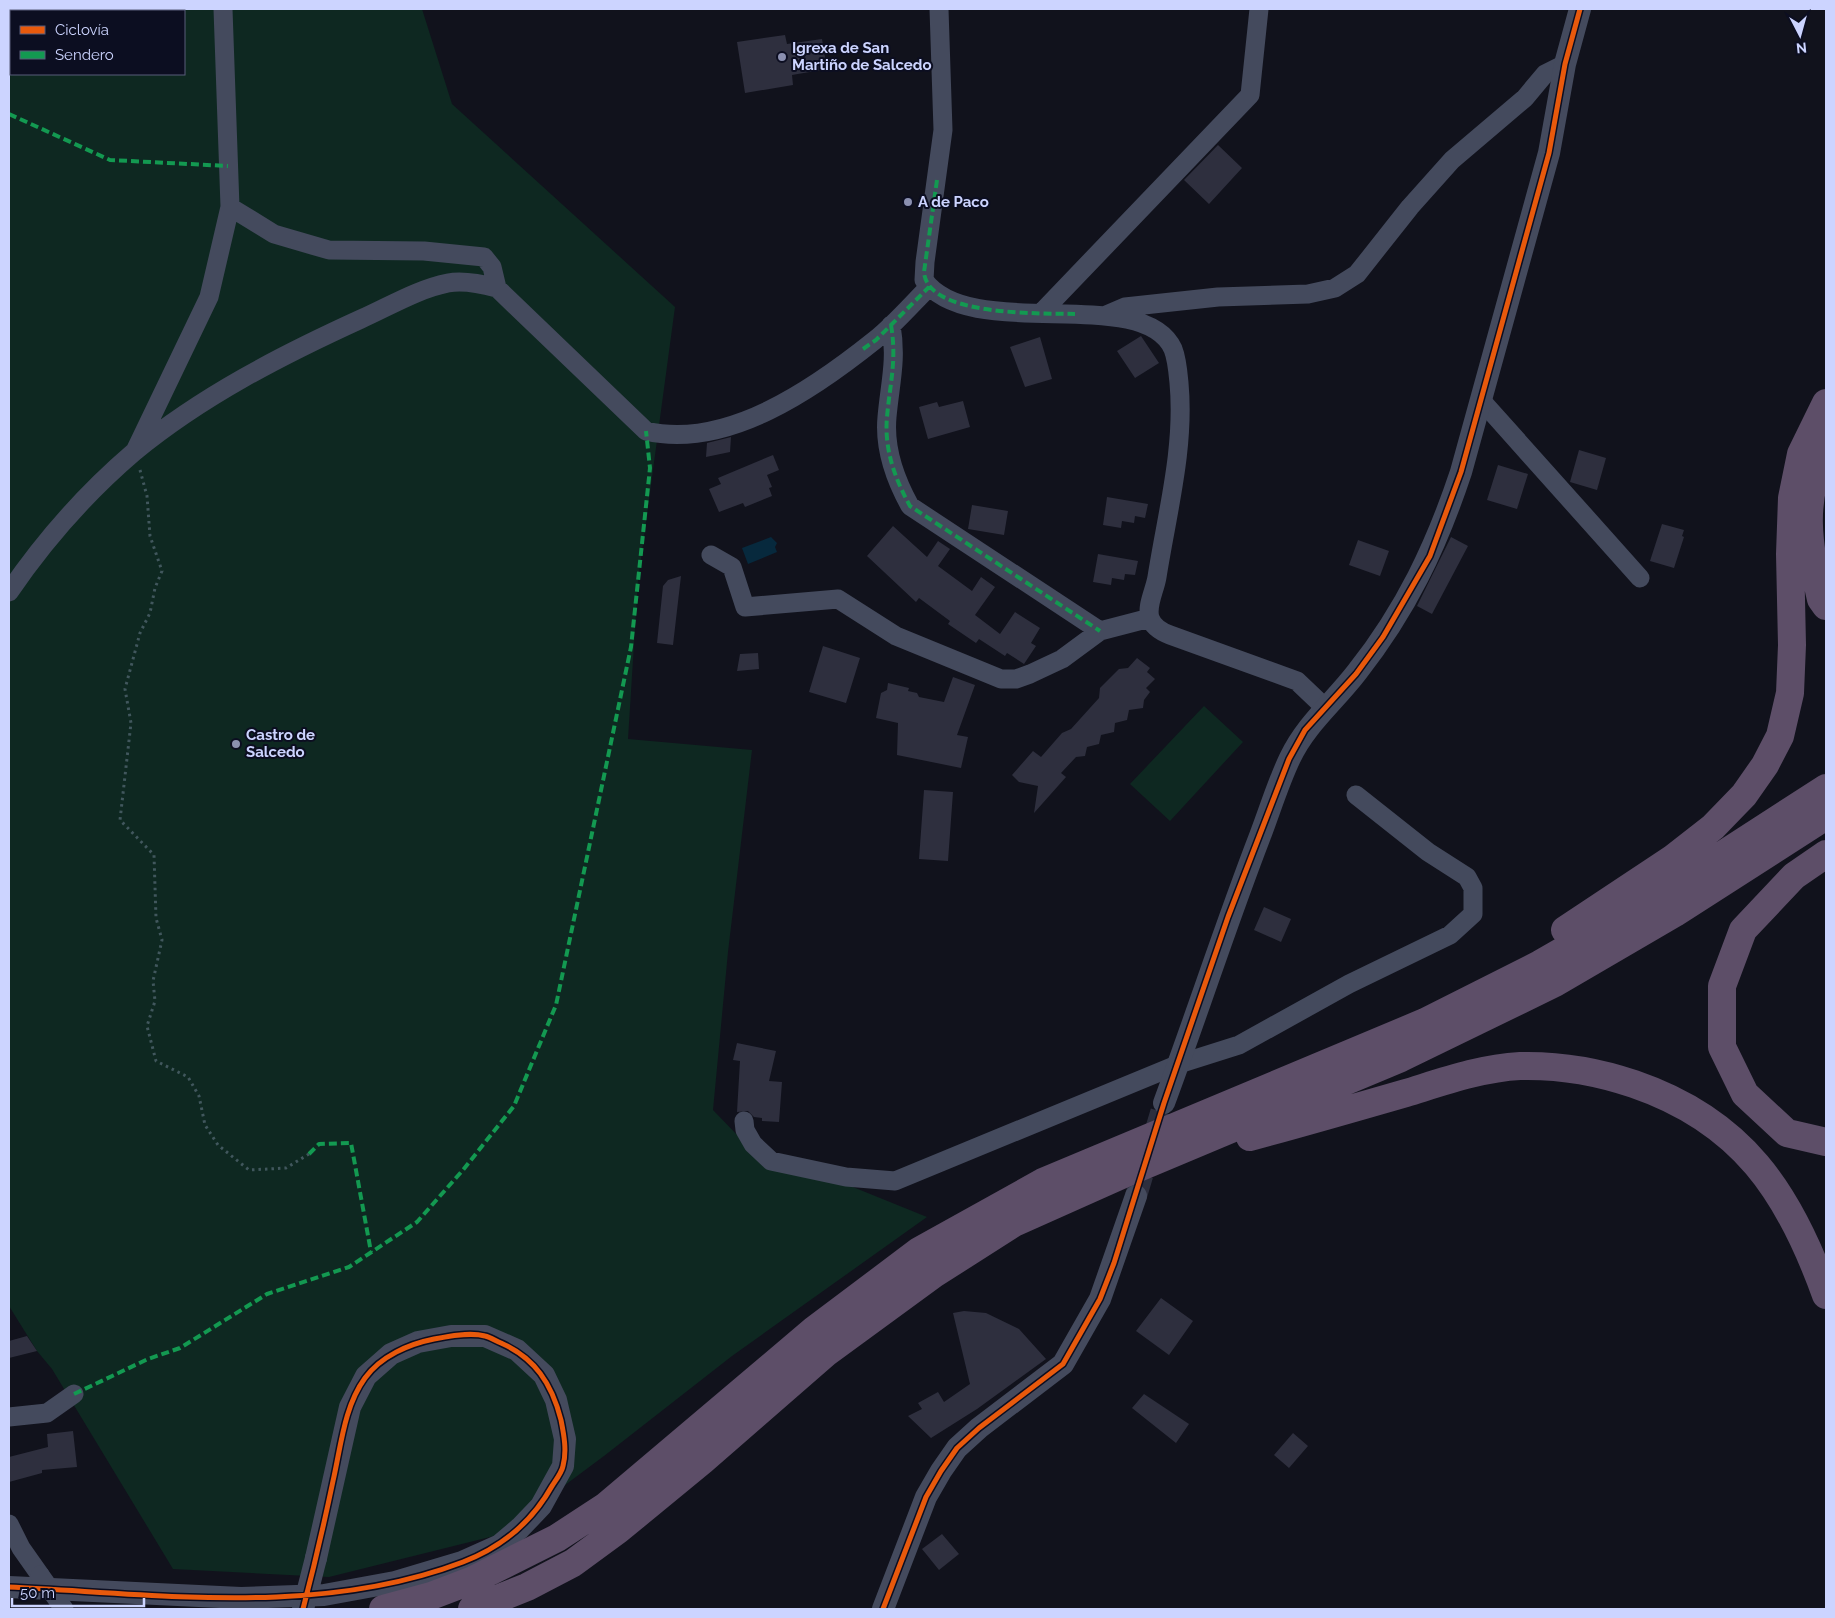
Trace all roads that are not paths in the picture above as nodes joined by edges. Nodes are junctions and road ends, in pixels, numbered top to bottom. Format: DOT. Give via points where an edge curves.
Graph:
graph roads {
  1 [pos="223,9"];
  2 [pos="940,9"];
  3 [pos="1259,9"];
  4 [pos="1580,9"];
  5 [pos="1565,64"];
  6 [pos="230,207"];
  7 [pos="929,287"];
  8 [pos="497,288"];
  9 [pos="1041,313"];
  10 [pos="1104,316"];
  11 [pos="891,325"];
  12 [pos="1481,400"];
  13 [pos="1826,403"];
  14 [pos="1826,447"];
  15 [pos="134,452"];
  16 [pos="711,555"];
  17 [pos="1640,578"];
  18 [pos="9,592"];
  19 [pos="1826,606"];
  20 [pos="1150,618"];
  21 [pos="1100,632"];
  22 [pos="1323,709"];
  23 [pos="1826,788"];
  24 [pos="1356,795"];
  25 [pos="1826,816"];
  26 [pos="1826,854"];
  27 [pos="1179,1064"];
  28 [pos="1164,1103"];
  29 [pos="1219,1109"];
  30 [pos="744,1121"];
  31 [pos="1826,1142"];
  32 [pos="1131,1184"];
  33 [pos="1826,1296"];
  34 [pos="74,1394"];
  35 [pos="9,1417"];
  36 [pos="9,1524"];
  37 [pos="9,1587"];
  38 [pos="64,1609"];
  39 [pos="303,1609"];
  40 [pos="383,1609"];
  41 [pos="472,1609"];
  42 [pos="883,1609"];
  1 -- 6 [label="street"];
  2 -- 7 [label="street" via="943,130 925,262 924,280"];
  3 -- 9 [label="street" via="1250,95"];
  4 -- 5 [label="street"];
  5 -- 10 [label="street" via="1545,74 1525,98 1452,160 1357,274 1335,288 1308,294 1218,297 1125,307"];
  5 -- 12 [label="street" via="1550,153"];
  6 -- 8 [label="street" via="274,234 328,250 424,251 484,258 492,267"];
  6 -- 15 [label="street" via="209,297"];
  7 -- 9 [label="street" via="944,297 975,307 1012,313"];
  7 -- 11 [label="street"];
  8 -- 11 [label="street" via="646,431 665,435 701,432 751,420 819,380 876,340"];
  8 -- 15 [label="street" via="477,283 451,283 409,296 266,366 202,403"];
  9 -- 10 [label="street"];
  10 -- 20 [label="street" via="1152,326 1172,348 1177,365 1180,447"];
  11 -- 21 [label="street" via="895,349 887,419 888,445 896,479 910,506"];
  12 -- 17 [label="street"];
  12 -- 22 [label="street" via="1461,472 1430,556 1383,637 1356,674"];
  13 -- 29 [label="highway" via="1801,454 1792,498 1790,693 1780,736 1744,795 1713,827 1672,859 1569,928 1456,990"];
  14 -- 19 [label="highway" via="1814,482 1808,535"];
  15 -- 18 [label="street" via="40,548"];
  16 -- 21 [label="street" via="732,567 745,607 838,599 896,636 1001,679 1016,679 1062,659"];
  20 -- 21 [label="street"];
  20 -- 22 [label="street" via="1161,632 1297,681"];
  22 -- 27 [label="street" via="1305,730 1289,759 1228,917"];
  23 -- 29 [label="highway" via="1662,894 1540,964 1425,1022"];
  24 -- 27 [label="street" via="1428,852 1467,877 1473,888 1473,914 1450,935 1349,984 1239,1045"];
  25 -- 32 [label="highway" via="1675,913 1555,983"];
  26 -- 31 [label="highway" via="1794,876 1743,930 1722,986 1722,1047 1745,1094 1787,1133"];
  27 -- 28 [label="street"];
  27 -- 30 [label="street" via="895,1181 846,1177 771,1160 753,1144"];
  29 -- 40 [label="highway" via="1042,1182 919,1251 814,1330 606,1506 557,1538 473,1580"];
  32 -- 33 [label="highway" via="1462,1076 1518,1066 1576,1068 1603,1073 1653,1091 1690,1108 1728,1135 1754,1160 1795,1220"];
  32 -- 41 [label="highway" via="1014,1224 934,1274 826,1354 702,1461 573,1563 527,1587"];
  32 -- 42 [label="street" via="1100,1299 1081,1334 1062,1364 957,1448 926,1497"];
  34 -- 35 [label="street" via="47,1413"];
  36 -- 38 [label="street, bridge" via="21,1548"];
  37 -- 39 [label="street, bridge" via="241,1598 324,1595 394,1582 462,1562 500,1545 541,1506 563,1466 565,1439 556,1400 544,1375 518,1350 485,1336 451,1336 418,1342 391,1354 366,1376 350,1407 316,1558"];
}
